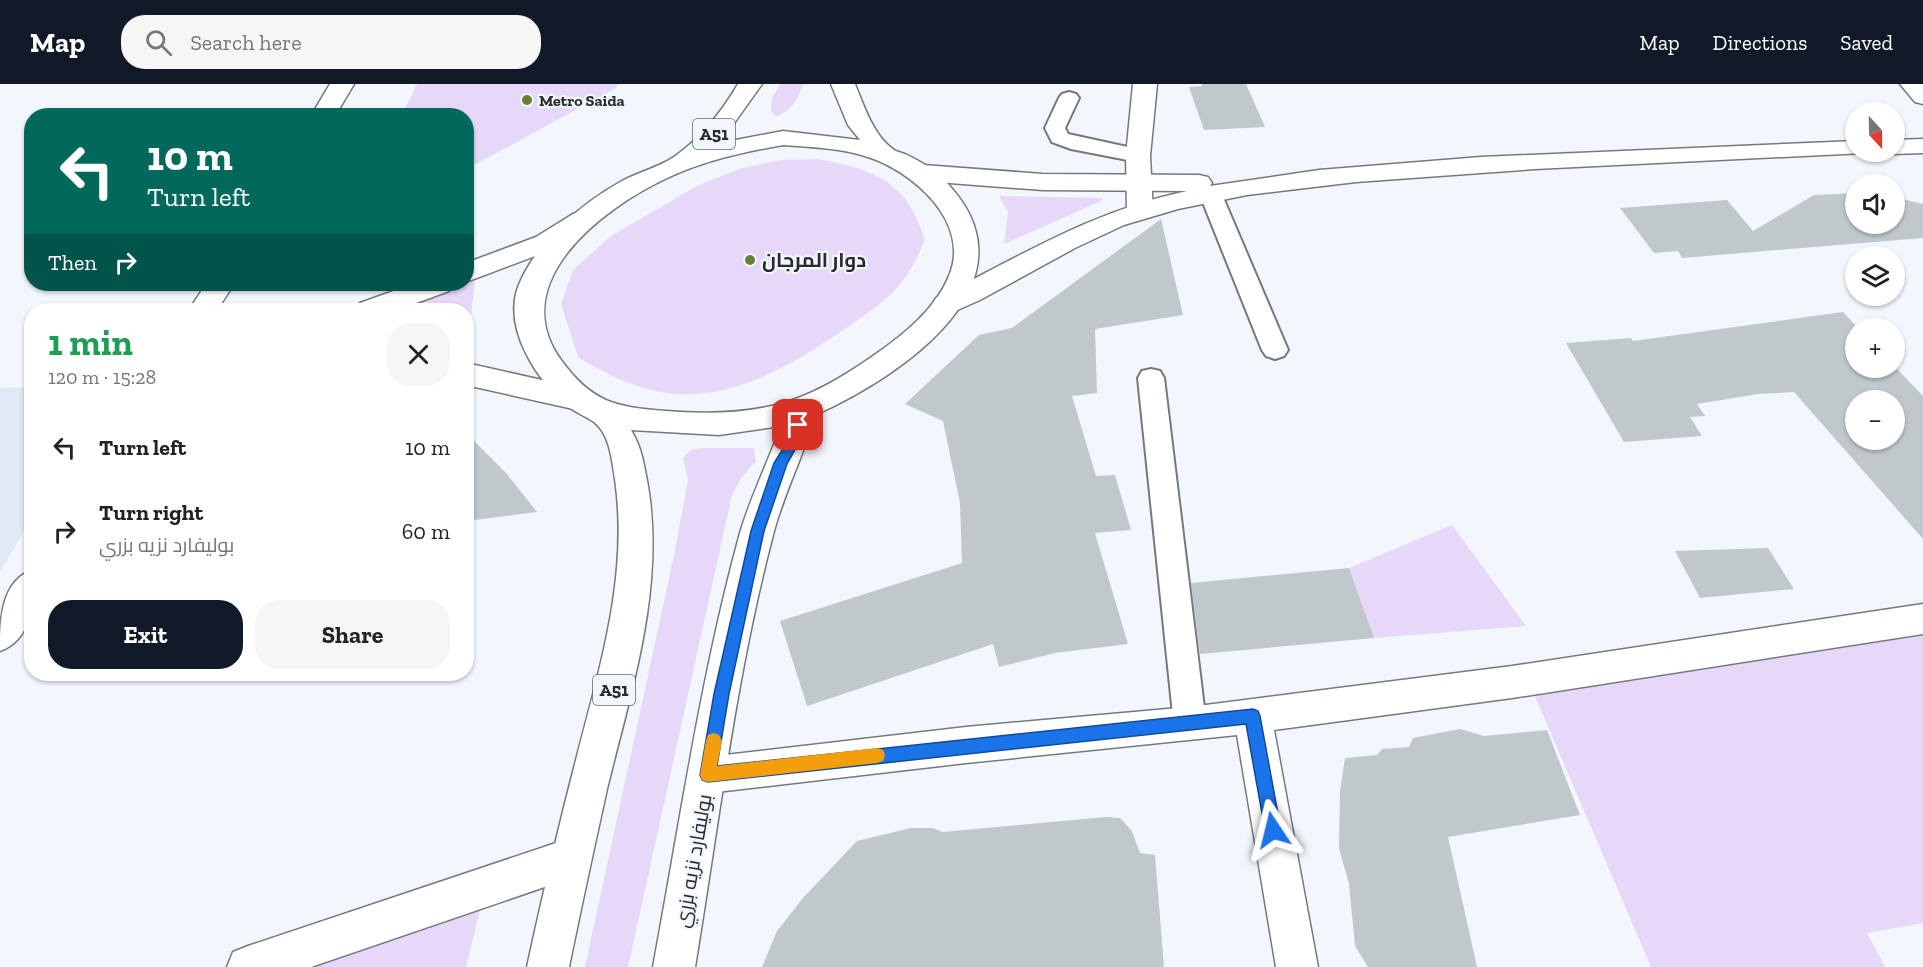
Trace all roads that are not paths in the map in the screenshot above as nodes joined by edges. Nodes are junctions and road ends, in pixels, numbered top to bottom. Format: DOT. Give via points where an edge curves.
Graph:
graph roads {
  1 [pos="342,84"];
  2 [pos="750,84"];
  3 [pos="843,84"];
  4 [pos="1145,84"];
  5 [pos="1912,84"];
  6 [pos="1923,97"];
  7 [pos="1070,98"];
  8 [pos="328,108"];
  9 [pos="1923,146"];
  10 [pos="1905,147"];
  11 [pos="1845,148"];
  12 [pos="886,156"];
  13 [pos="1138,156"];
  14 [pos="663,168"];
  15 [pos="923,173"];
  16 [pos="1273,183"];
  17 [pos="1138,184"];
  18 [pos="1211,195"];
  19 [pos="1140,211"];
  20 [pos="582,220"];
  21 [pos="474,270"];
  22 [pos="420,291"];
  23 [pos="389,303"];
  24 [pos="946,305"];
  25 [pos="1275,350"];
  26 [pos="474,376"];
  27 [pos="1151,378"];
  28 [pos="592,407"];
  29 [pos="802,409"];
  30 [pos="24,597"];
  31 [pos="1923,619"];
  32 [pos="0,636"];
  33 [pos="1253,716"];
  34 [pos="1190,724"];
  35 [pos="708,775"];
  36 [pos="571,858"];
  37 [pos="248,967"];
  38 [pos="548,967"];
  39 [pos="674,967"];
  40 [pos="1297,967"];
  1 -- 8 [label="main road"];
  2 -- 14 [label="main road, A51" via="696,153"];
  3 -- 12 [label="main road, A51" via="860,125"];
  4 -- 13 [label="main road"];
  5 -- 6 [label="main road"];
  7 -- 13 [label="lane" via="1055,128 1059,138"];
  9 -- 10 [label="main road"];
  11 -- 16 [label="main road" via="1480,165"];
  12 -- 14 [label="main road, A51" via="855,146 783,138 740,144"];
  12 -- 15 [label="main road, A51"];
  13 -- 17 [label="main road"];
  14 -- 20 [label="main road, A51" via="616,194"];
  15 -- 17 [label="main road"];
  15 -- 24 [label="main road, A51" via="941,190 966,244 964,274"];
  16 -- 17 [label="main road"];
  16 -- 18 [label="main road"];
  17 -- 19 [label="main road"];
  18 -- 19 [label="main road"];
  18 -- 25 [label="lane"];
  19 -- 24 [label="main road" via="1103,225"];
  20 -- 21 [label="main road" via="544,243"];
  20 -- 28 [label="main road, A51" via="552,254 531,291 531,323 537,346 549,366"];
  22 -- 23 [label="main road"];
  24 -- 29 [label="main road, A51" via="911,341 858,381"];
  26 -- 28 [label="main road"];
  27 -- 34 [label="lane"];
  28 -- 29 [label="main road, A51" via="671,424 739,423"];
  28 -- 36 [label="main road, A51" via="626,449 636,512 636,571 619,667"];
  29 -- 35 [label="main road, بوليفارد نزيه بزري" via="794,441 781,463 758,531"];
  30 -- 32 [label="main road"];
  31 -- 33 [label="main road" via="1512,682"];
  33 -- 34 [label="main road"];
  33 -- 40 [label="main road"];
  34 -- 35 [label="main road"];
  35 -- 39 [label="main road, بوليفارد نزيه بزري"];
  36 -- 37 [label="main road"];
  36 -- 38 [label="main road, A51"];
}
